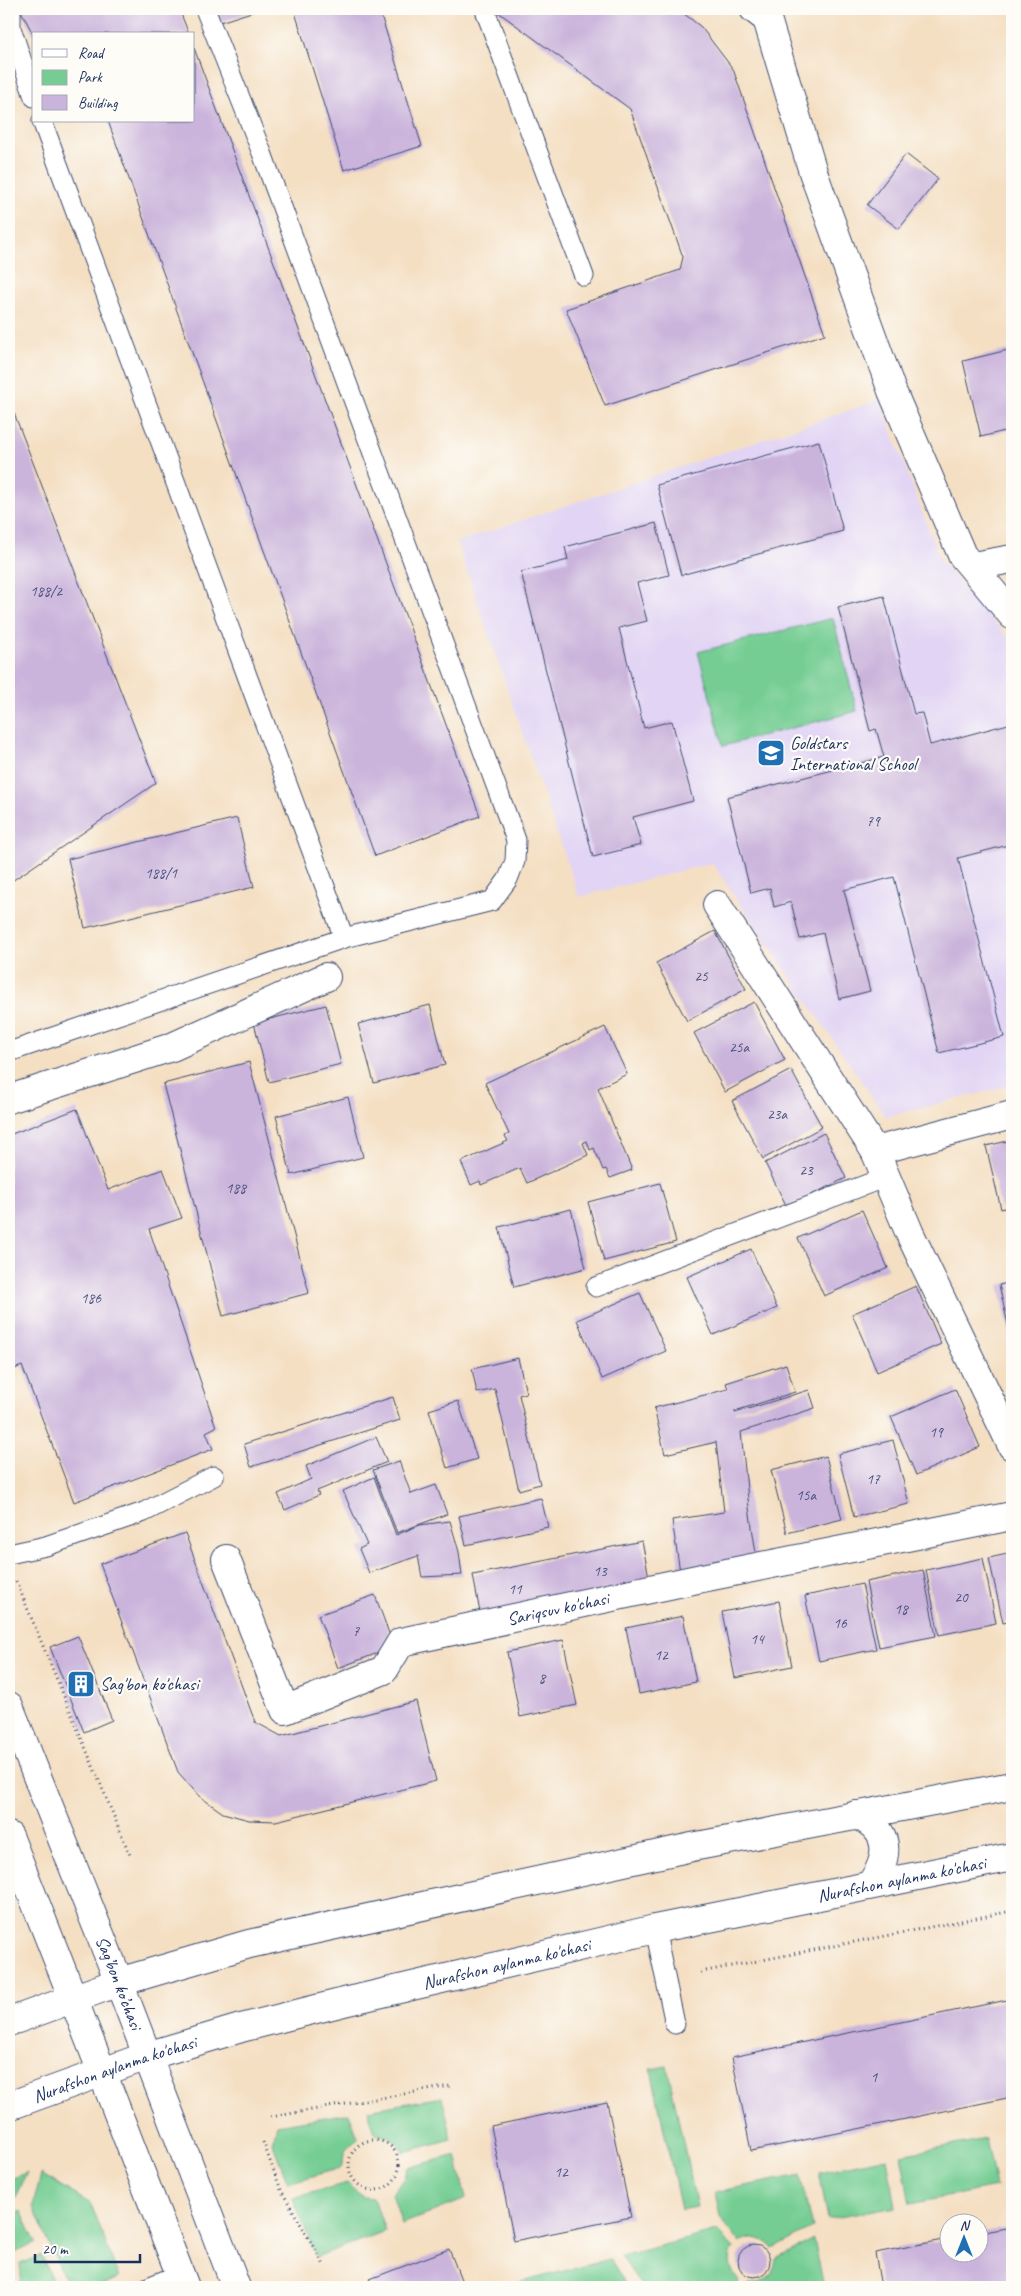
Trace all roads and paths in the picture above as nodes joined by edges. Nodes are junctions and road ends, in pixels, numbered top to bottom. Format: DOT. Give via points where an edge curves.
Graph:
graph roads {
  1 [pos="11,9"];
  2 [pos="205,9"];
  3 [pos="488,9"];
  4 [pos="754,9"];
  5 [pos="32,91"];
  6 [pos="42,122"];
  7 [pos="584,276"];
  8 [pos="1012,559"];
  9 [pos="973,566"];
  10 [pos="1012,615"];
  11 [pos="716,905"];
  12 [pos="344,938"];
  13 [pos="326,977"];
  14 [pos="9,1052"];
  15 [pos="9,1099"];
  16 [pos="1012,1115"];
  17 [pos="875,1151"];
  18 [pos="886,1177"];
  19 [pos="596,1287"];
  20 [pos="1012,1446"];
  21 [pos="214,1476"];
  22 [pos="1012,1516"];
  23 [pos="9,1554"];
  24 [pos="226,1559"];
  25 [pos="12,1574"];
  26 [pos="9,1706"];
  27 [pos="1012,1786"];
  28 [pos="856,1815"];
  29 [pos="9,1836"];
  30 [pos="130,1855"];
  31 [pos="1012,1857"];
  32 [pos="870,1885"];
  33 [pos="1012,1911"];
  34 [pos="655,1929"];
  35 [pos="701,1972"];
  36 [pos="118,1982"];
  37 [pos="72,1997"];
  38 [pos="9,2022"];
  39 [pos="675,2024"];
  40 [pos="147,2056"];
  41 [pos="102,2072"];
  42 [pos="450,2086"];
  43 [pos="9,2106"];
  44 [pos="271,2117"];
  45 [pos="263,2142"];
  46 [pos="381,2188"];
  47 [pos="324,2265"];
  48 [pos="182,2281"];
  49 [pos="148,2287"];
  50 [pos="236,2287"];
  1 -- 5 [label="lane" via="11,28"];
  2 -- 12 [label="lane" via="516,840 515,861 508,879 492,901"];
  3 -- 7 [label="lane" via="486,13"];
  4 -- 9 [label="main road" via="767,19 813,172 892,390 962,555"];
  6 -- 12 [label="lane"];
  8 -- 9 [label="main road"];
  9 -- 10 [label="main road"];
  11 -- 17 [label="main road"];
  12 -- 14 [label="lane"];
  13 -- 15 [label="main road" via="172,1047"];
  16 -- 17 [label="main road"];
  17 -- 18 [label="main road"];
  18 -- 19 [label="lane"];
  18 -- 20 [label="main road"];
  21 -- 23 [label="lane" via="144,1512 46,1546"];
  22 -- 24 [label="main road, Sariqsuv ko'chasi" via="401,1642 384,1670 286,1710"];
  25 -- 30 [label="path"];
  26 -- 36 [label="main road, Sag’bon ko’chasi"];
  27 -- 28 [label="main road"];
  28 -- 32 [label="main road" via="874,1825 884,1843 882,1865"];
  28 -- 36 [label="main road" via="557,1875 249,1944"];
  29 -- 37 [label="main road"];
  31 -- 32 [label="main road, Nurafshon aylanma ko'chasi"];
  32 -- 34 [label="main road, Nurafshon aylanma ko'chasi"];
  33 -- 35 [label="path"];
  34 -- 39 [label="lane"];
  34 -- 40 [label="main road, Nurafshon aylanma ko'chasi" via="344,2002"];
  36 -- 37 [label="main road"];
  36 -- 40 [label="main road, Sag’bon ko’chasi"];
  37 -- 38 [label="main road"];
  37 -- 41 [label="main road"];
  40 -- 41 [label="main road, Nurafshon aylanma ko'chasi"];
  40 -- 50 [label="main road, Sag’bon ko’chasi"];
  41 -- 43 [label="main road, Nurafshon aylanma ko'chasi"];
  41 -- 48 [label="main road"];
  42 -- 44 [label="path"];
  45 -- 47 [label="path" via="281,2190"];
  46 -- 46 [label="path" via="366,2188 350,2173 350,2157 367,2141 376,2140 391,2146 398,2161 399,2168 393,2181"];
  48 -- 49 [label="lane"];
}
